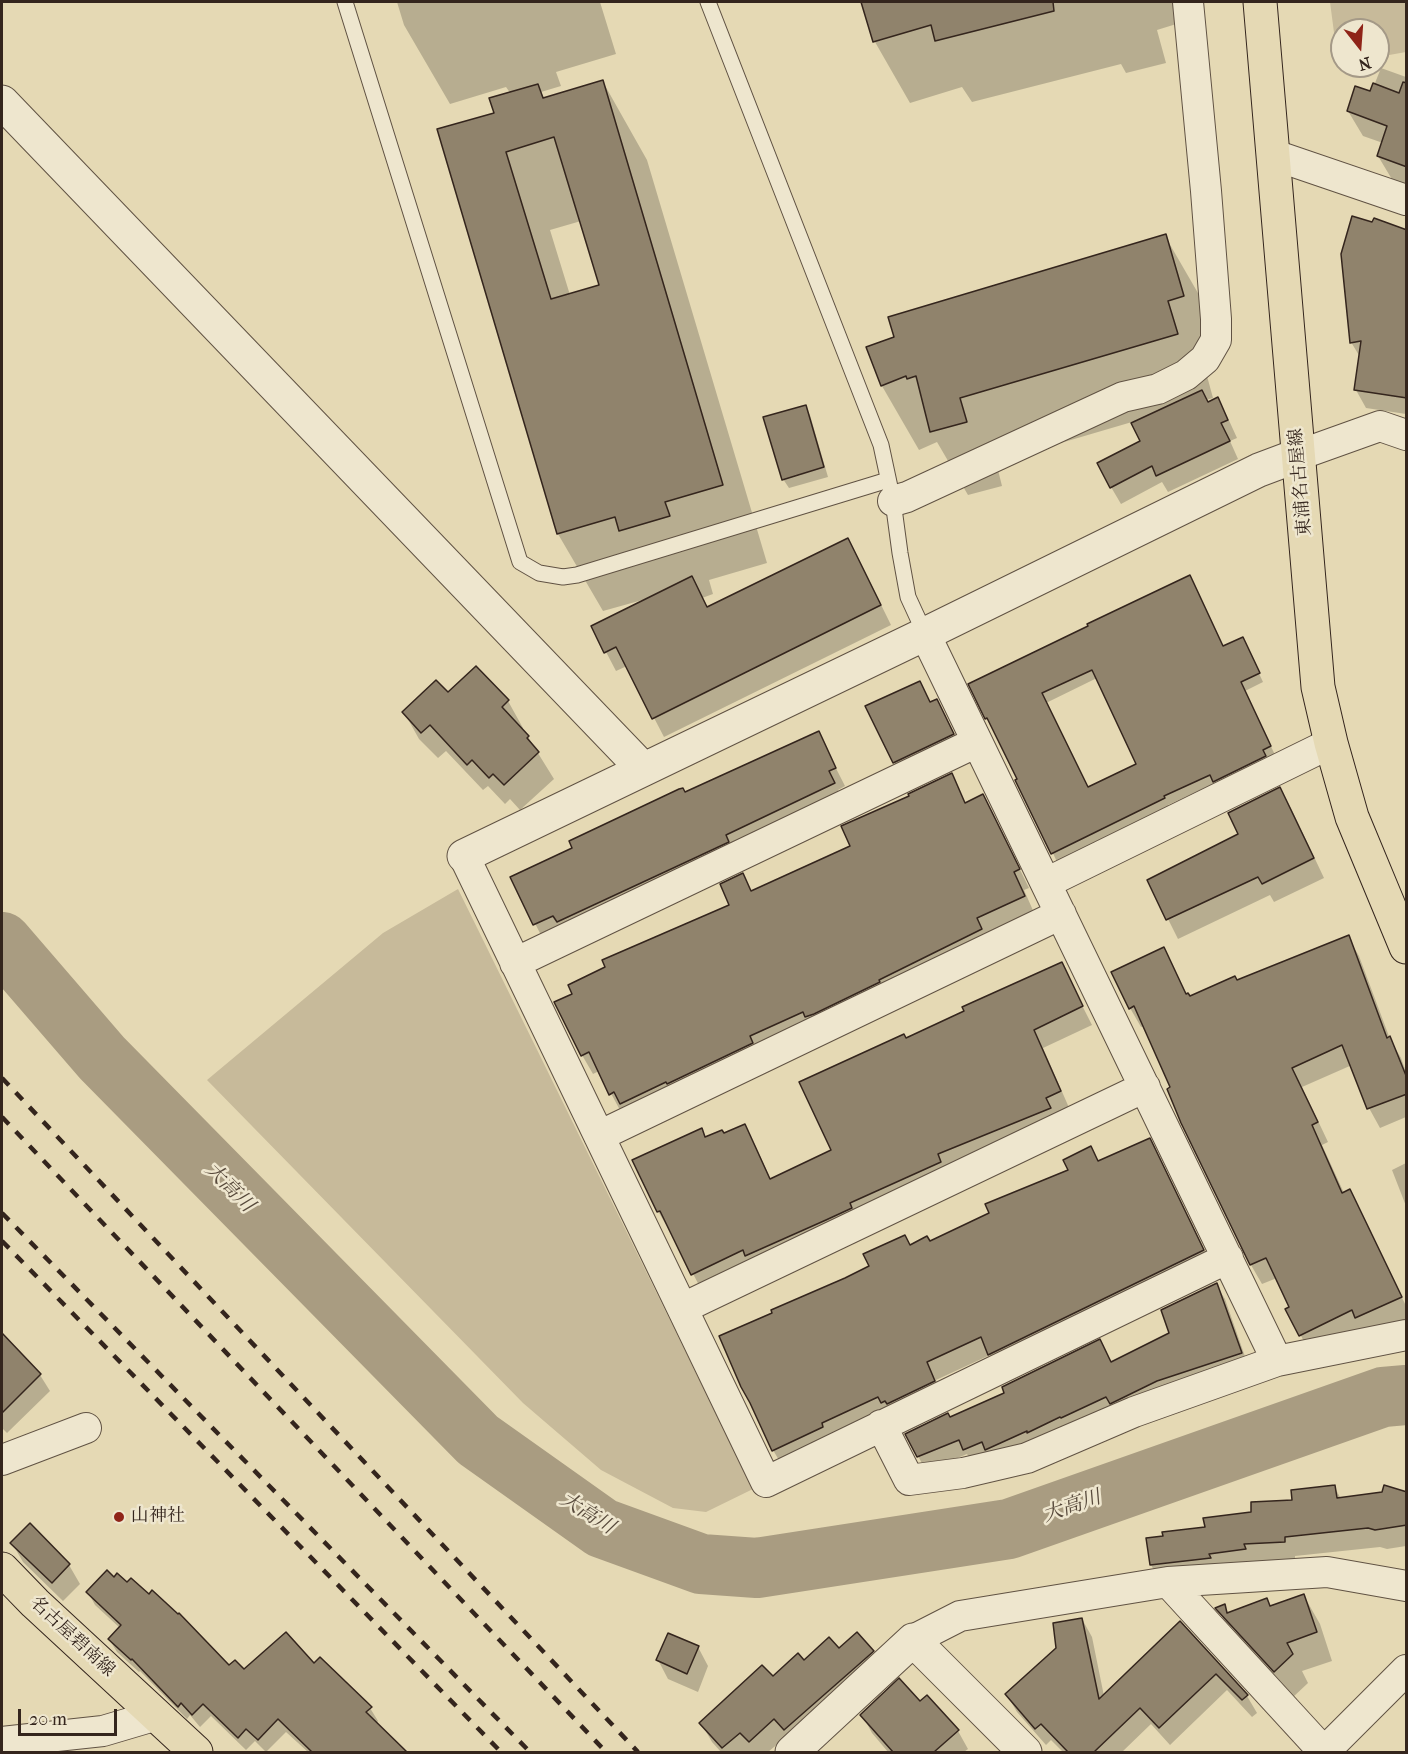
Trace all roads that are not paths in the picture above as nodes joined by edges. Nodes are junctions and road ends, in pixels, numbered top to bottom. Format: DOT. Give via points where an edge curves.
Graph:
graph roads {
  1 [pos="345,2"];
  2 [pos="708,2"];
  3 [pos="1188,2"];
  4 [pos="1260,2"];
  5 [pos="2,102"];
  6 [pos="1274,155"];
  7 [pos="1407,200"];
  8 [pos="1407,435"];
  9 [pos="1299,455"];
  10 [pos="890,490"];
  11 [pos="925,634"];
  12 [pos="977,742"];
  13 [pos="1331,743"];
  14 [pos="643,769"];
  15 [pos="464,856"];
  16 [pos="1046,883"];
  17 [pos="1061,914"];
  18 [pos="1407,947"];
  19 [pos="515,963"];
  20 [pos="1145,1087"];
  21 [pos="599,1136"];
  22 [pos="1228,1258"];
  23 [pos="683,1308"];
  24 [pos="1407,1335"];
  25 [pos="1277,1361"];
  26 [pos="881,1425"];
  27 [pos="86,1428"];
  28 [pos="2,1460"];
  29 [pos="2,1569"];
  30 [pos="1168,1582"];
  31 [pos="1407,1586"];
  32 [pos="913,1640"];
  33 [pos="1407,1670"];
  34 [pos="157,1715"];
  35 [pos="2,1742"];
  36 [pos="196,1752"];
  37 [pos="792,1752"];
  38 [pos="1025,1752"];
  39 [pos="1324,1752"];
  1 -- 10 [label="lane" via="520,562 538,573 577,575"];
  2 -- 10 [label="lane" via="881,445"];
  3 -- 10 [label="street" via="1216,319 1216,340 1205,359 1186,375 1158,389 1124,397 907,498"];
  4 -- 6 [label="main road, 東浦名古屋線"];
  5 -- 14 [label="street"];
  6 -- 7 [label="street"];
  6 -- 9 [label="main road, 東浦名古屋線"];
  8 -- 9 [label="street" via="1380,426"];
  9 -- 11 [label="street" via="1259,470"];
  9 -- 13 [label="main road, 東浦名古屋線" via="1318,687"];
  10 -- 11 [label="lane" via="908,597"];
  11 -- 12 [label="street"];
  11 -- 14 [label="street"];
  12 -- 16 [label="street"];
  12 -- 19 [label="street"];
  13 -- 16 [label="street"];
  13 -- 18 [label="main road, 東浦名古屋線" via="1352,817"];
  14 -- 15 [label="street"];
  15 -- 19 [label="street"];
  16 -- 17 [label="street"];
  17 -- 20 [label="street"];
  17 -- 21 [label="street"];
  19 -- 21 [label="street"];
  20 -- 22 [label="street"];
  20 -- 23 [label="street"];
  21 -- 23 [label="street"];
  22 -- 25 [label="street"];
  22 -- 26 [label="street"];
  23 -- 26 [label="street" via="766,1482"];
  24 -- 25 [label="street"];
  25 -- 26 [label="street" via="1134,1412 1027,1458 963,1473 909,1480"];
  27 -- 28 [label="street"];
  29 -- 34 [label="main road, 名古屋碧南線"];
  30 -- 31 [label="street" via="1327,1572"];
  30 -- 32 [label="street" via="960,1616"];
  30 -- 39 [label="street"];
  32 -- 37 [label="street"];
  32 -- 38 [label="street"];
  33 -- 39 [label="street"];
  34 -- 35 [label="street" via="103,1731"];
  34 -- 36 [label="main road, 名古屋碧南線"];
}
